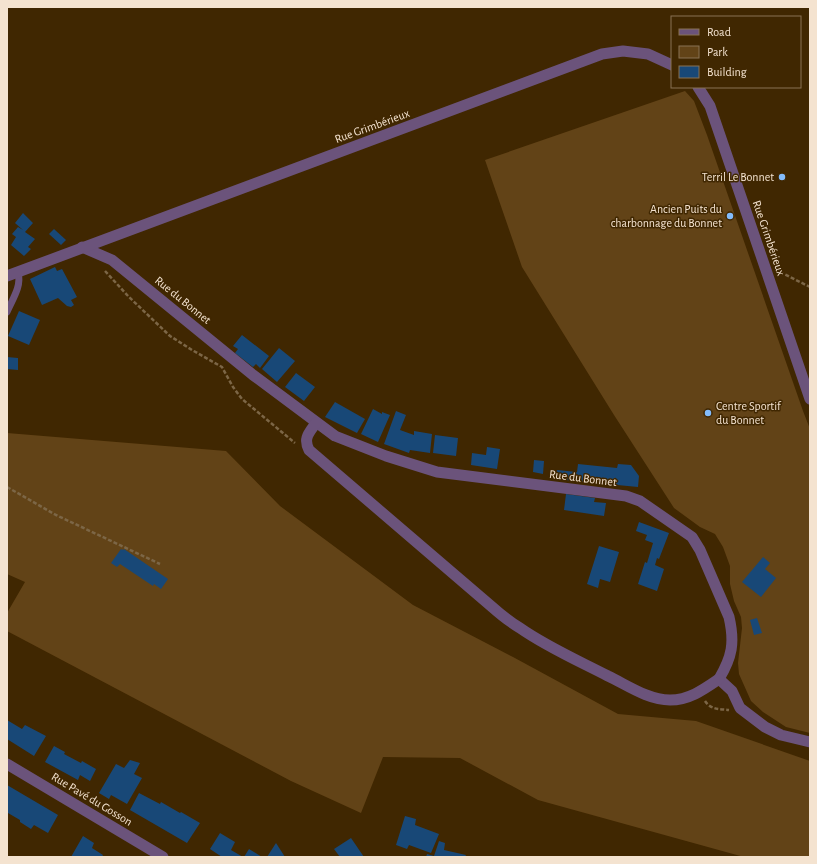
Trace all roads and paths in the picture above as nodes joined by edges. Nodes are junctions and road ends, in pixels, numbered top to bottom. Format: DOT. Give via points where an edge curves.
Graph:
graph roads {
  1 [pos="671,65"];
  2 [pos="699,88"];
  3 [pos="82,247"];
  4 [pos="776,268"];
  5 [pos="103,270"];
  6 [pos="18,273"];
  7 [pos="7,276"];
  8 [pos="810,286"];
  9 [pos="7,312"];
  10 [pos="810,399"];
  11 [pos="316,423"];
  12 [pos="306,444"];
  13 [pos="7,487"];
  14 [pos="160,564"];
  15 [pos="719,679"];
  16 [pos="699,693"];
  17 [pos="744,712"];
  18 [pos="810,742"];
  19 [pos="7,764"];
  20 [pos="163,857"];
  1 -- 3 [label="street, Rue Grimbérieux" via="648,54 602,54"];
  2 -- 10 [label="street, Rue Grimbérieux" via="710,106"];
  3 -- 6 [label="street"];
  3 -- 11 [label="street, Rue du Bonnet" via="112,260 236,362"];
  4 -- 8 [label="path" via="781,273"];
  5 -- 12 [label="path" via="170,336 222,367 235,390 248,403 298,445"];
  6 -- 7 [label="street"];
  6 -- 9 [label="lane" via="19,285"];
  11 -- 12 [label="street"];
  11 -- 15 [label="street, Rue du Bonnet" via="335,436 437,472 626,496 640,501 692,537 700,550 731,628 730,658"];
  12 -- 16 [label="street, Rue du Bonnet" via="309,450 520,629 655,698 678,699"];
  13 -- 14 [label="path" via="56,515"];
  15 -- 16 [label="street, Rue du Bonnet"];
  15 -- 17 [label="street" via="732,691"];
  16 -- 17 [label="path" via="712,708"];
  17 -- 18 [label="street" via="777,733"];
  19 -- 20 [label="street, Rue Pavé du Gosson"];
}
